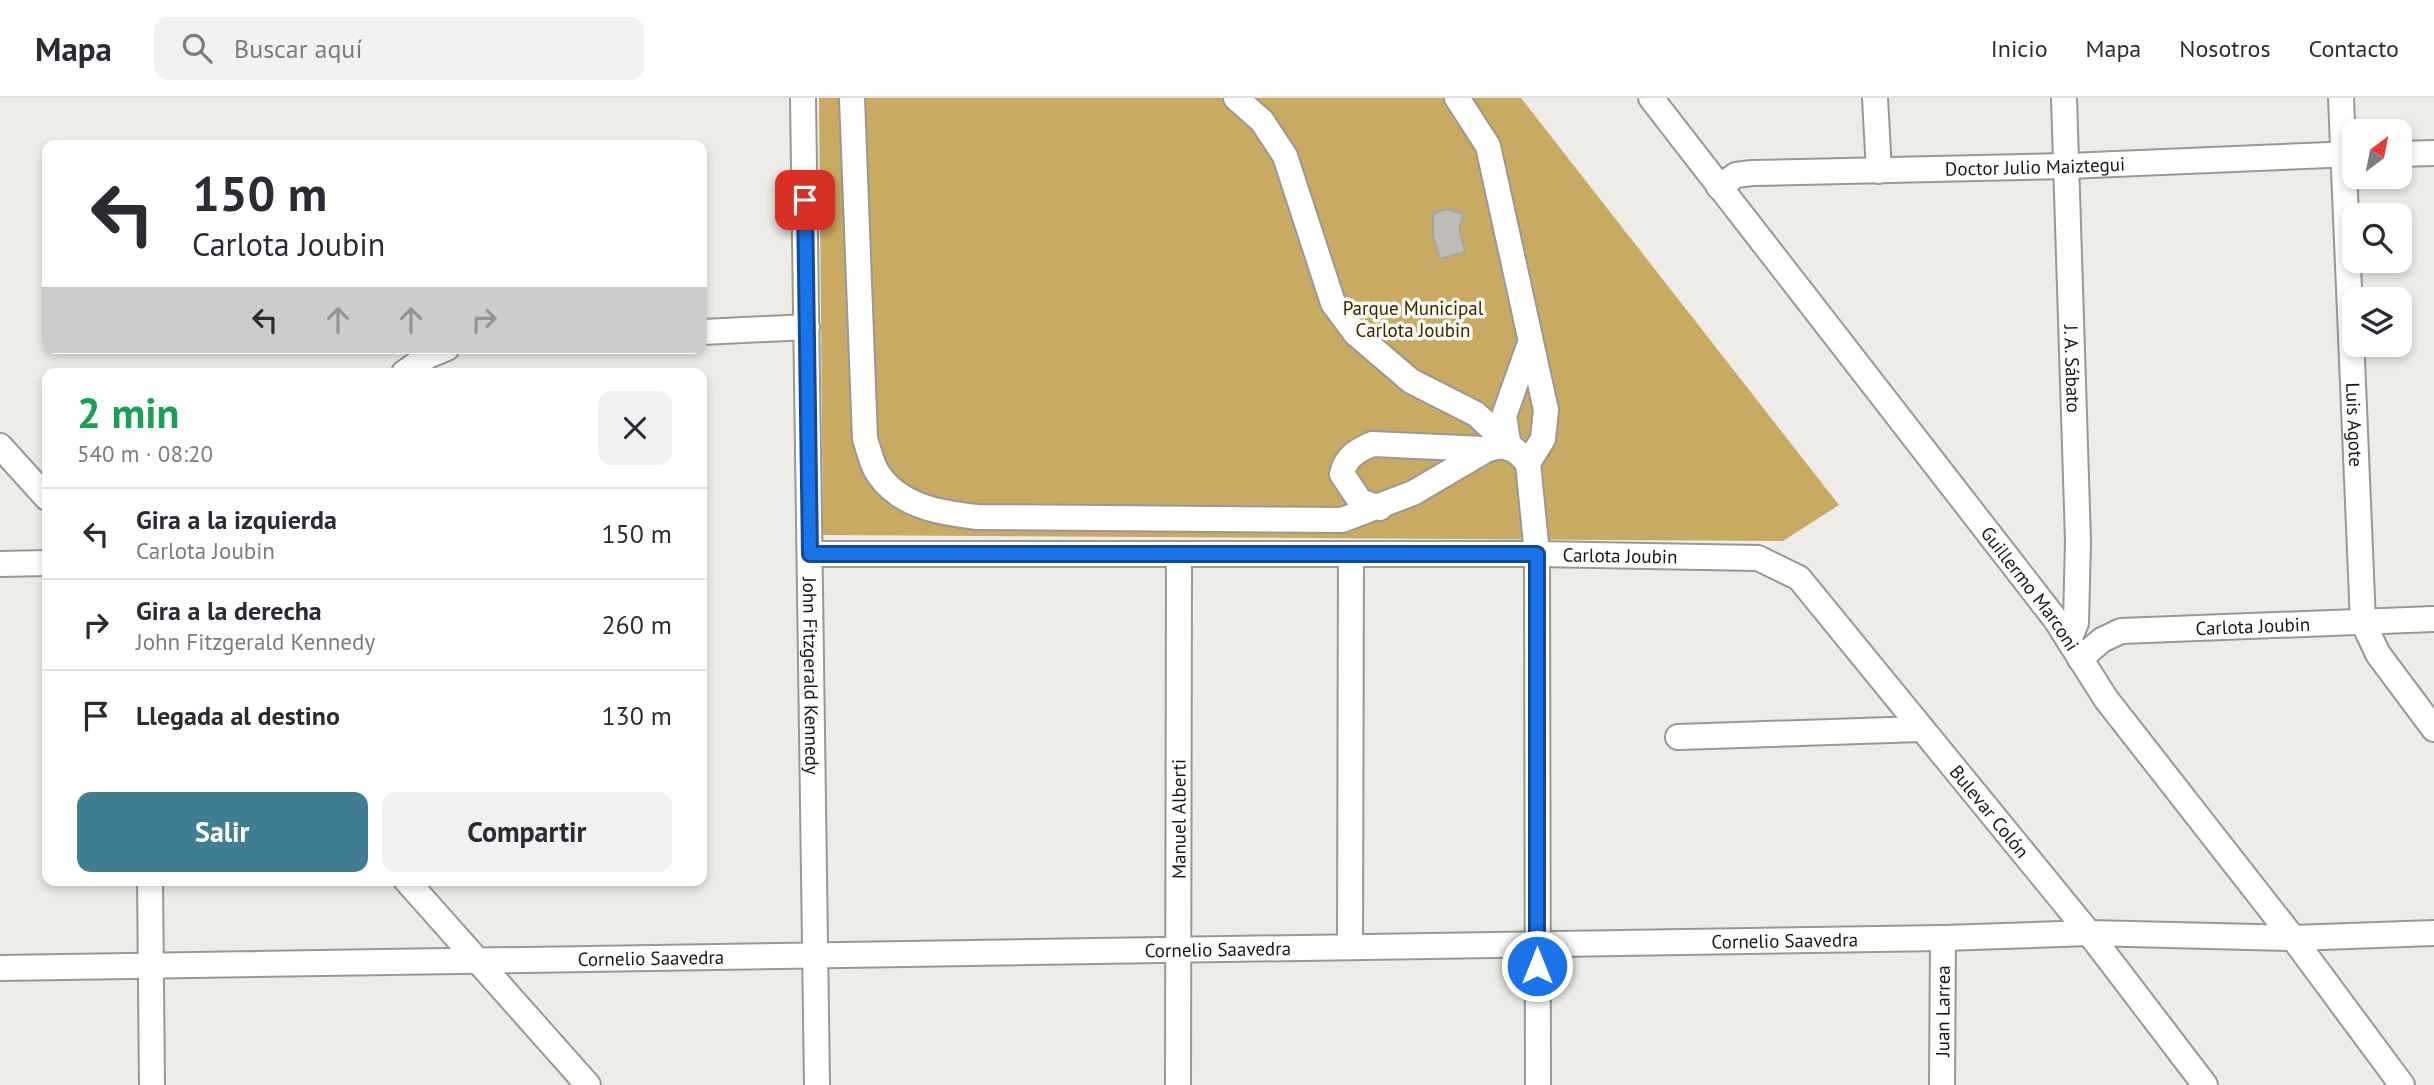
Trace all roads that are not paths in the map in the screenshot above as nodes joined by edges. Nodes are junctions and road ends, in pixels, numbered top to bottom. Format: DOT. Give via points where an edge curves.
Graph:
graph roads {
  1 [pos="803,98"];
  2 [pos="852,98"];
  3 [pos="1236,98"];
  4 [pos="1457,98"];
  5 [pos="1651,98"];
  6 [pos="1875,98"];
  7 [pos="2064,98"];
  8 [pos="2341,98"];
  9 [pos="2344,119"];
  10 [pos="2434,153"];
  11 [pos="2342,154"];
  12 [pos="2412,154"];
  13 [pos="2068,166"];
  14 [pos="1879,171"];
  15 [pos="1720,187"];
  16 [pos="2350,189"];
  17 [pos="807,327"];
  18 [pos="707,332"];
  19 [pos="1532,339"];
  20 [pos="433,354"];
  21 [pos="411,368"];
  22 [pos="0,446"];
  23 [pos="1510,451"];
  24 [pos="42,492"];
  25 [pos="1380,508"];
  26 [pos="810,554"];
  27 [pos="1179,554"];
  28 [pos="1351,554"];
  29 [pos="1537,554"];
  30 [pos="1758,558"];
  31 [pos="42,563"];
  32 [pos="0,564"];
  33 [pos="2434,619"];
  34 [pos="2363,622"];
  35 [pos="2074,649"];
  36 [pos="1920,729"];
  37 [pos="2434,729"];
  38 [pos="1678,737"];
  39 [pos="150,886"];
  40 [pos="411,886"];
  41 [pos="2090,933"];
  42 [pos="2434,933"];
  43 [pos="2294,937"];
  44 [pos="1943,939"];
  45 [pos="1536,943"];
  46 [pos="1350,946"];
  47 [pos="1178,949"];
  48 [pos="816,954"];
  49 [pos="479,960"];
  50 [pos="152,966"];
  51 [pos="0,968"];
  52 [pos="152,1085"];
  53 [pos="588,1085"];
  54 [pos="817,1085"];
  55 [pos="1178,1085"];
  56 [pos="1538,1085"];
  57 [pos="1942,1085"];
  58 [pos="2205,1085"];
  59 [pos="2402,1085"];
  1 -- 17 [label="street, John Fitzgerald Kennedy"];
  2 -- 25 [label="street" via="865,439 878,475 898,494 934,512 977,517 1342,520"];
  3 -- 23 [label="street" via="1262,121 1285,156 1333,303 1356,334 1410,381 1476,414"];
  4 -- 19 [label="street" via="1488,146"];
  5 -- 15 [label="street, Guillermo Marconi"];
  6 -- 14 [label="street"];
  7 -- 13 [label="street, J. A. Sábato"];
  8 -- 9 [label="street, Luis Agote"];
  10 -- 12 [label="street"];
  11 -- 13 [label="street, Doctor Julio Maiztegui"];
  13 -- 14 [label="street, Doctor Julio Maiztegui"];
  13 -- 35 [label="street, J. A. Sábato" via="2078,541"];
  14 -- 15 [label="street, Doctor Julio Maiztegui" via="1744,174"];
  15 -- 35 [label="street, Guillermo Marconi"];
  16 -- 34 [label="street, Luis Agote"];
  17 -- 18 [label="street"];
  17 -- 26 [label="street, John Fitzgerald Kennedy"];
  19 -- 23 [label="street" via="1504,416"];
  19 -- 23 [label="street" via="1546,410 1543,439"];
  20 -- 21 [label="street"];
  22 -- 24 [label="street"];
  23 -- 25 [label="street"];
  23 -- 25 [label="street" via="1372,444 1345,461 1342,474 1360,501"];
  23 -- 29 [label="street"];
  26 -- 27 [label="street, Carlota Joubin"];
  26 -- 48 [label="street, John Fitzgerald Kennedy"];
  27 -- 28 [label="street, Carlota Joubin"];
  27 -- 47 [label="street, Manuel Alberti"];
  28 -- 29 [label="street, Carlota Joubin"];
  28 -- 46 [label="street"];
  29 -- 30 [label="street, Carlota Joubin"];
  29 -- 45 [label="street"];
  30 -- 36 [label="street, Bulevar Colón" via="1799,578"];
  31 -- 32 [label="street"];
  33 -- 34 [label="street, Carlota Joubin"];
  34 -- 35 [label="street, Carlota Joubin" via="2121,631"];
  34 -- 37 [label="street, Luis Agote" via="2378,654"];
  35 -- 43 [label="street, Guillermo Marconi" via="2106,699"];
  36 -- 38 [label="street"];
  36 -- 41 [label="street, Bulevar Colón"];
  39 -- 50 [label="street"];
  40 -- 49 [label="street"];
  41 -- 43 [label="street, Cornelio Saavedra"];
  41 -- 44 [label="street, Cornelio Saavedra"];
  41 -- 58 [label="street, Bulevar Colón"];
  42 -- 43 [label="street, Cornelio Saavedra"];
  43 -- 59 [label="street, Guillermo Marconi"];
  44 -- 45 [label="street, Cornelio Saavedra"];
  44 -- 57 [label="street, Juan Larrea"];
  45 -- 46 [label="street, Cornelio Saavedra"];
  45 -- 56 [label="street"];
  46 -- 47 [label="street, Cornelio Saavedra"];
  47 -- 48 [label="street, Cornelio Saavedra"];
  47 -- 55 [label="street, Manuel Alberti"];
  48 -- 49 [label="street, Cornelio Saavedra"];
  48 -- 54 [label="street, John Fitzgerald Kennedy"];
  49 -- 50 [label="street, Cornelio Saavedra"];
  49 -- 53 [label="street"];
  50 -- 51 [label="street, Cornelio Saavedra"];
  50 -- 52 [label="street"];
}
